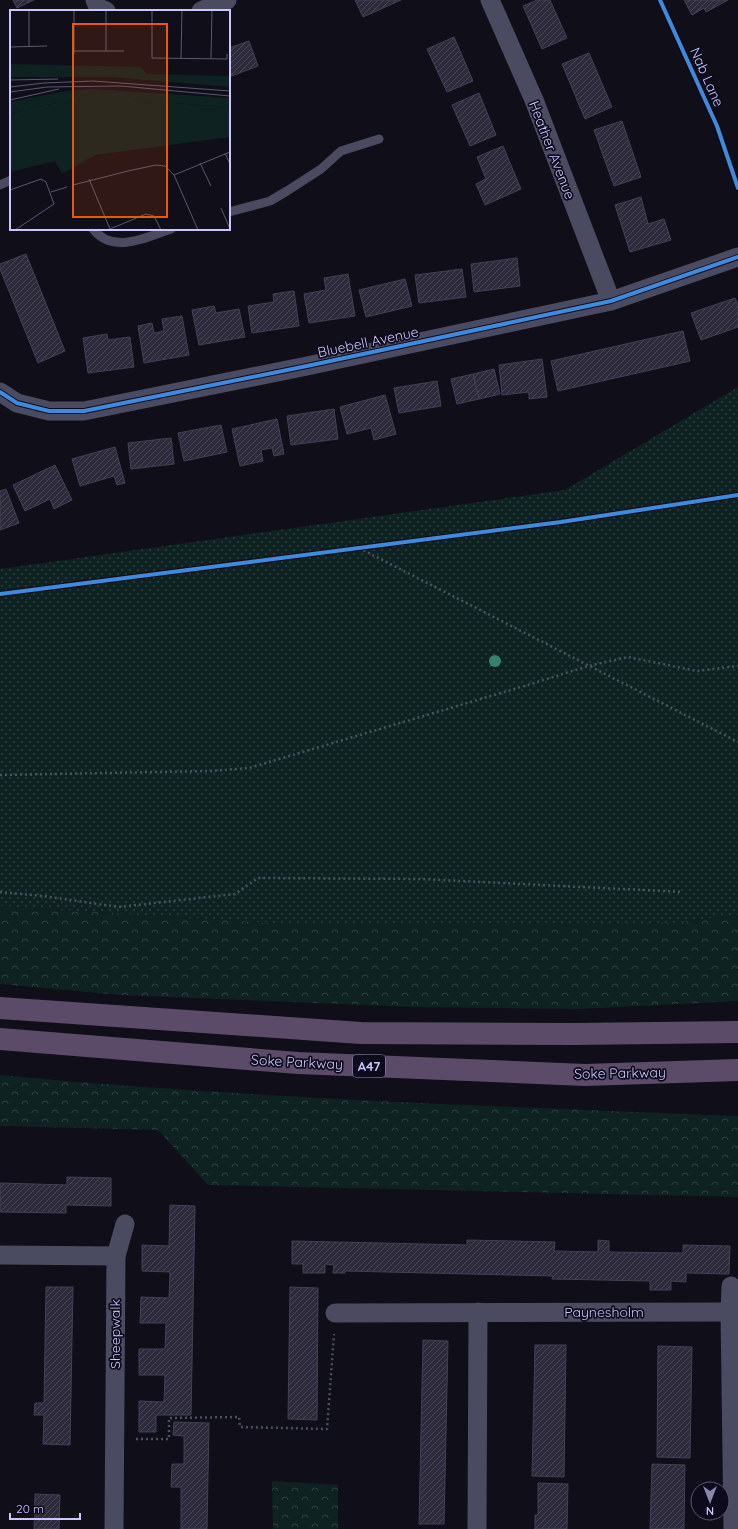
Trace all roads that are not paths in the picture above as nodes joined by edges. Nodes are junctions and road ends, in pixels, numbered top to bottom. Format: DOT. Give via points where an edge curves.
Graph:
graph roads {
  1 [pos="95,0"];
  2 [pos="227,0"];
  3 [pos="490,0"];
  4 [pos="104,10"];
  5 [pos="203,10"];
  6 [pos="379,139"];
  7 [pos="10,180"];
  8 [pos="0,185"];
  9 [pos="230,212"];
  10 [pos="94,230"];
  11 [pos="168,230"];
  12 [pos="738,257"];
  13 [pos="611,301"];
  14 [pos="0,392"];
  15 [pos="0,1008"];
  16 [pos="735,1031"];
  17 [pos="0,1039"];
  18 [pos="738,1070"];
  19 [pos="585,1075"];
  20 [pos="738,1085"];
  21 [pos="125,1224"];
  22 [pos="0,1255"];
  23 [pos="116,1256"];
  24 [pos="731,1286"];
  25 [pos="478,1312"];
  26 [pos="730,1312"];
  27 [pos="335,1313"];
  28 [pos="114,1529"];
  29 [pos="478,1529"];
  30 [pos="733,1529"];
  1 -- 4 [label="street"];
  2 -- 5 [label="street"];
  3 -- 13 [label="street, Heather Avenue" via="534,100"];
  6 -- 9 [label="lane" via="341,151 321,169 270,201"];
  7 -- 8 [label="lane"];
  10 -- 11 [label="lane" via="101,238 125,243"];
  12 -- 13 [label="street, Bluebell Avenue"];
  13 -- 14 [label="street, Bluebell Avenue" via="84,411 49,411 17,402"];
  15 -- 16 [label="highway" via="361,1033 573,1034"];
  17 -- 19 [label="highway, Soke Parkway / A47" via="298,1064"];
  18 -- 19 [label="highway, Soke Parkway / A47"];
  19 -- 20 [label="highway, A47"];
  21 -- 23 [label="street, Sheepwalk"];
  22 -- 23 [label="street"];
  23 -- 28 [label="street, Sheepwalk"];
  24 -- 26 [label="street"];
  25 -- 26 [label="street, Paynesholm"];
  25 -- 27 [label="street, Paynesholm"];
  25 -- 29 [label="street"];
  26 -- 30 [label="street"];
}
